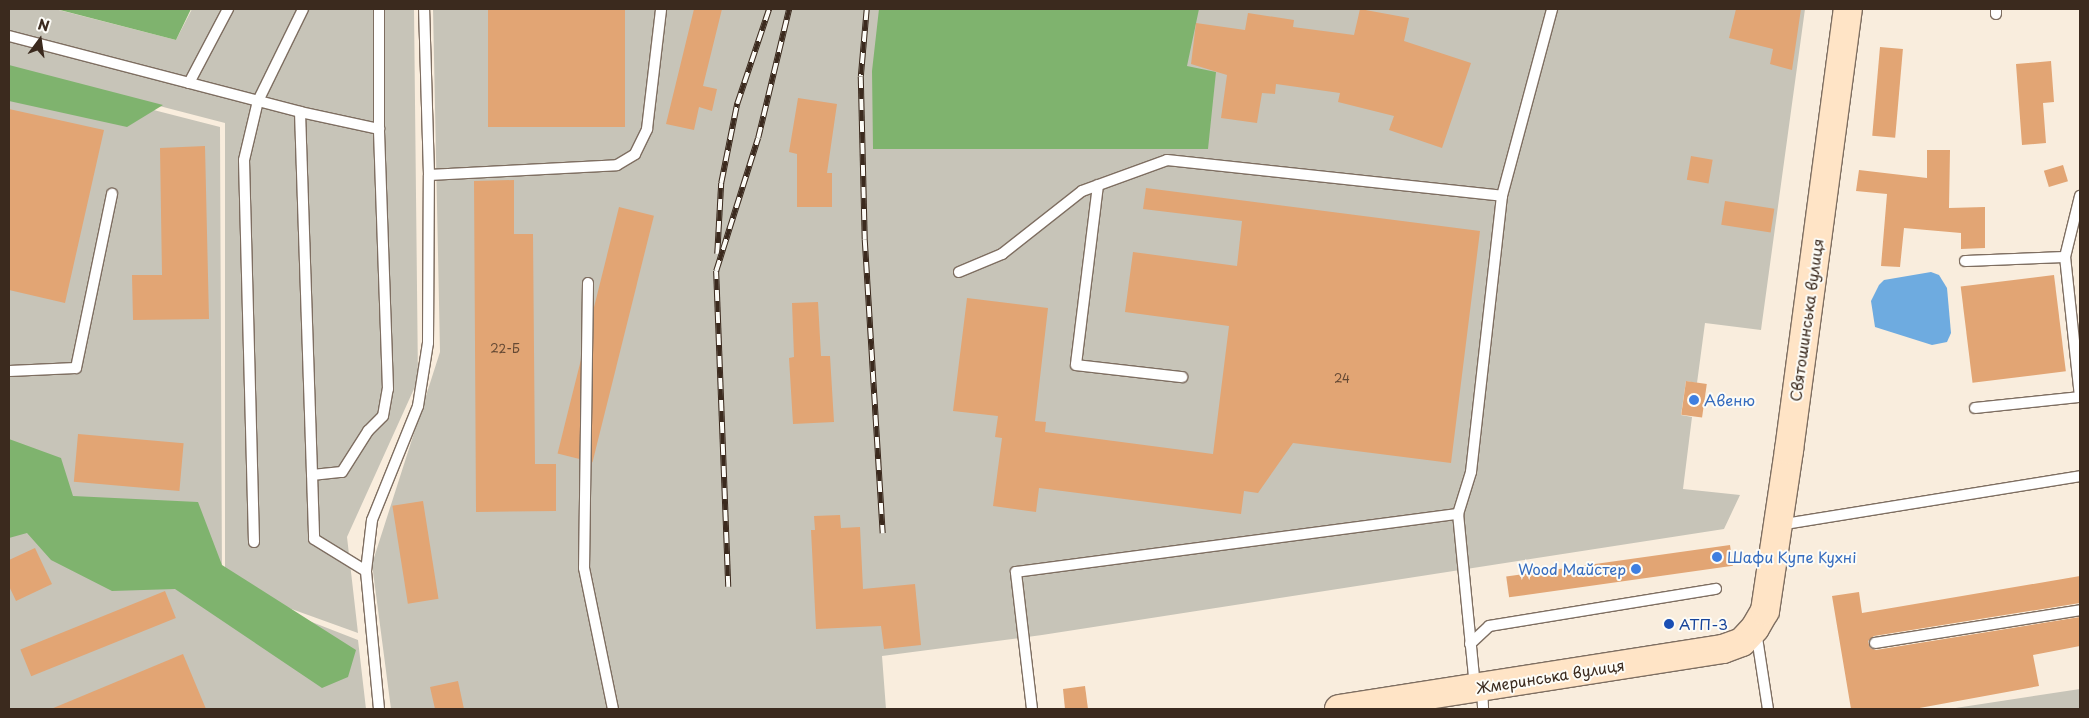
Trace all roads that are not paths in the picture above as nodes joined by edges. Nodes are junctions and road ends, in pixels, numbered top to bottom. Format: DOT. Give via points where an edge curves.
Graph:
graph roads {
  1 [pos="228,9"];
  2 [pos="303,9"];
  3 [pos="380,9"];
  4 [pos="424,9"];
  5 [pos="661,9"];
  6 [pos="1552,9"];
  7 [pos="1848,9"];
  8 [pos="9,36"];
  9 [pos="190,83"];
  10 [pos="258,101"];
  11 [pos="300,112"];
  12 [pos="379,129"];
  13 [pos="429,175"];
  14 [pos="1098,185"];
  15 [pos="112,194"];
  16 [pos="1502,196"];
  17 [pos="2080,196"];
  18 [pos="2065,257"];
  19 [pos="1966,261"];
  20 [pos="959,272"];
  21 [pos="588,283"];
  22 [pos="9,371"];
  23 [pos="1182,377"];
  24 [pos="2080,396"];
  25 [pos="1976,408"];
  26 [pos="312,475"];
  27 [pos="2080,476"];
  28 [pos="1458,514"];
  29 [pos="1778,525"];
  30 [pos="254,542"];
  31 [pos="366,571"];
  32 [pos="1716,589"];
  33 [pos="2080,610"];
  34 [pos="1756,628"];
  35 [pos="1875,642"];
  36 [pos="1470,644"];
  37 [pos="1480,695"];
  38 [pos="379,709"];
  39 [pos="612,709"];
  40 [pos="1032,709"];
  41 [pos="1339,709"];
  42 [pos="1768,709"];
  1 -- 9 [label="lane"];
  2 -- 10 [label="lane"];
  3 -- 12 [label="lane"];
  4 -- 13 [label="lane"];
  5 -- 13 [label="lane" via="647,129 635,154 617,165"];
  6 -- 16 [label="lane"];
  7 -- 29 [label="main road, Святошинська вулиця"];
  8 -- 9 [label="lane"];
  9 -- 10 [label="lane"];
  10 -- 11 [label="lane"];
  10 -- 30 [label="lane" via="244,160"];
  11 -- 12 [label="lane"];
  11 -- 26 [label="lane"];
  12 -- 26 [label="lane" via="388,389 383,416 368,431 342,472"];
  13 -- 31 [label="lane" via="425,380 418,406 372,520"];
  14 -- 16 [label="lane" via="1167,160"];
  14 -- 20 [label="lane" via="1082,190 1002,254"];
  14 -- 23 [label="lane" via="1076,364"];
  15 -- 22 [label="lane" via="76,368"];
  16 -- 28 [label="lane" via="1470,472"];
  17 -- 18 [label="lane"];
  18 -- 19 [label="lane"];
  18 -- 24 [label="lane"];
  21 -- 39 [label="lane" via="584,568"];
  24 -- 25 [label="lane"];
  26 -- 31 [label="lane" via="314,540"];
  27 -- 29 [label="lane"];
  28 -- 36 [label="lane"];
  28 -- 40 [label="lane" via="1016,572"];
  29 -- 34 [label="main road, Святошинська вулиця" via="1765,611"];
  31 -- 38 [label="lane"];
  32 -- 36 [label="lane" via="1488,626"];
  33 -- 35 [label="lane"];
  34 -- 37 [label="main road, Жмеринська вулиця" via="1742,642 1723,649"];
  34 -- 42 [label="lane"];
  36 -- 37 [label="lane"];
  37 -- 41 [label="main road, Жмеринська вулиця"];
}
